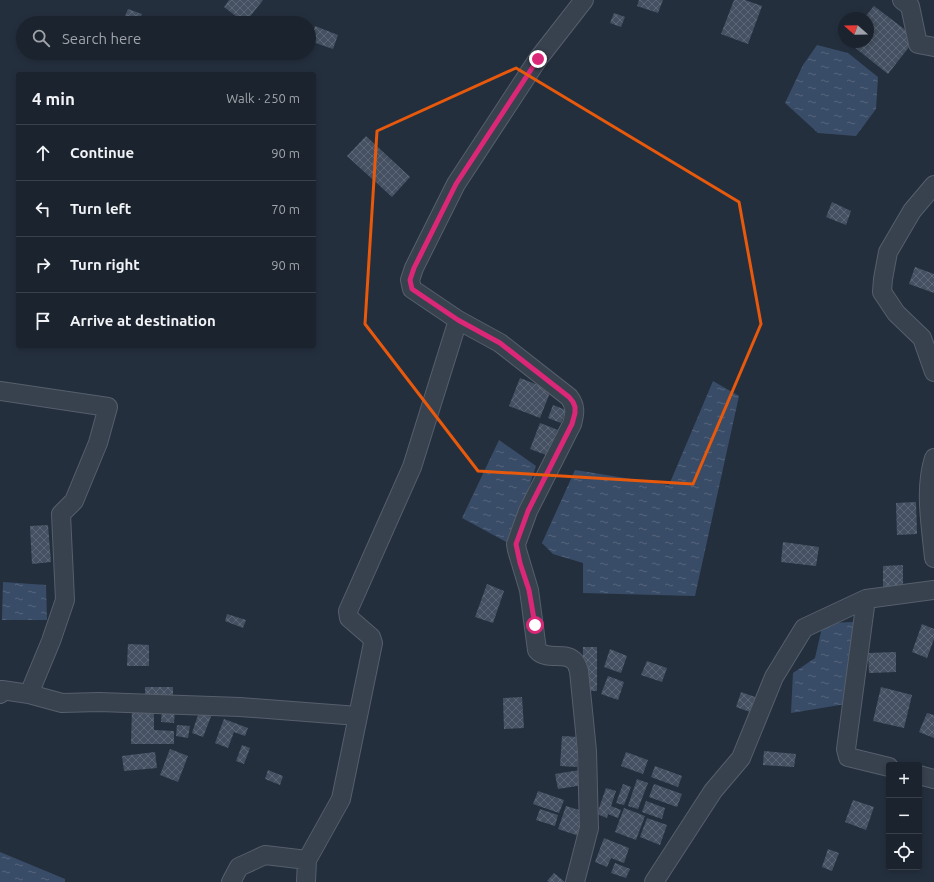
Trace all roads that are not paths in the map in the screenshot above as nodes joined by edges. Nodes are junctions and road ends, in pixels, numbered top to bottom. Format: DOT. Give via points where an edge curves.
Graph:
graph roads {
  1 [pos="584,0"];
  2 [pos="902,0"];
  3 [pos="934,47"];
  4 [pos="934,185"];
  5 [pos="458,320"];
  6 [pos="934,372"];
  7 [pos="0,391"];
  8 [pos="934,458"];
  9 [pos="934,558"];
  10 [pos="934,590"];
  11 [pos="866,599"];
  12 [pos="0,694"];
  13 [pos="29,694"];
  14 [pos="358,716"];
  15 [pos="886,766"];
  16 [pos="922,776"];
  17 [pos="934,779"];
  18 [pos="307,860"];
  19 [pos="231,882"];
  20 [pos="306,882"];
  21 [pos="575,882"];
  22 [pos="654,882"];
  1 -- 5 [label="street" via="538,59 456,184 414,268 410,280 412,289"];
  2 -- 3 [label="street" via="910,6 918,44"];
  4 -- 6 [label="street" via="912,211 888,252 882,292 896,313 922,338"];
  5 -- 14 [label="street" via="412,467 348,611 349,618 371,637 373,643"];
  5 -- 21 [label="street" via="500,343 569,397 575,407 572,424 528,511 516,544 529,590 538,650 545,656 566,656 575,661 579,671 587,751 589,828"];
  7 -- 13 [label="street" via="108,407 98,443 74,501 61,514 65,600 52,641"];
  8 -- 9 [label="street" via="931,467 929,510"];
  10 -- 11 [label="street"];
  11 -- 15 [label="street" via="846,749 848,756"];
  11 -- 22 [label="street" via="804,628 774,677 741,758 713,791"];
  12 -- 13 [label="street" via="2,690"];
  13 -- 14 [label="street" via="62,702 240,706"];
  14 -- 18 [label="street" via="341,798"];
  16 -- 17 [label="street"];
  18 -- 19 [label="street" via="265,855 240,867"];
  18 -- 20 [label="street"];
}
